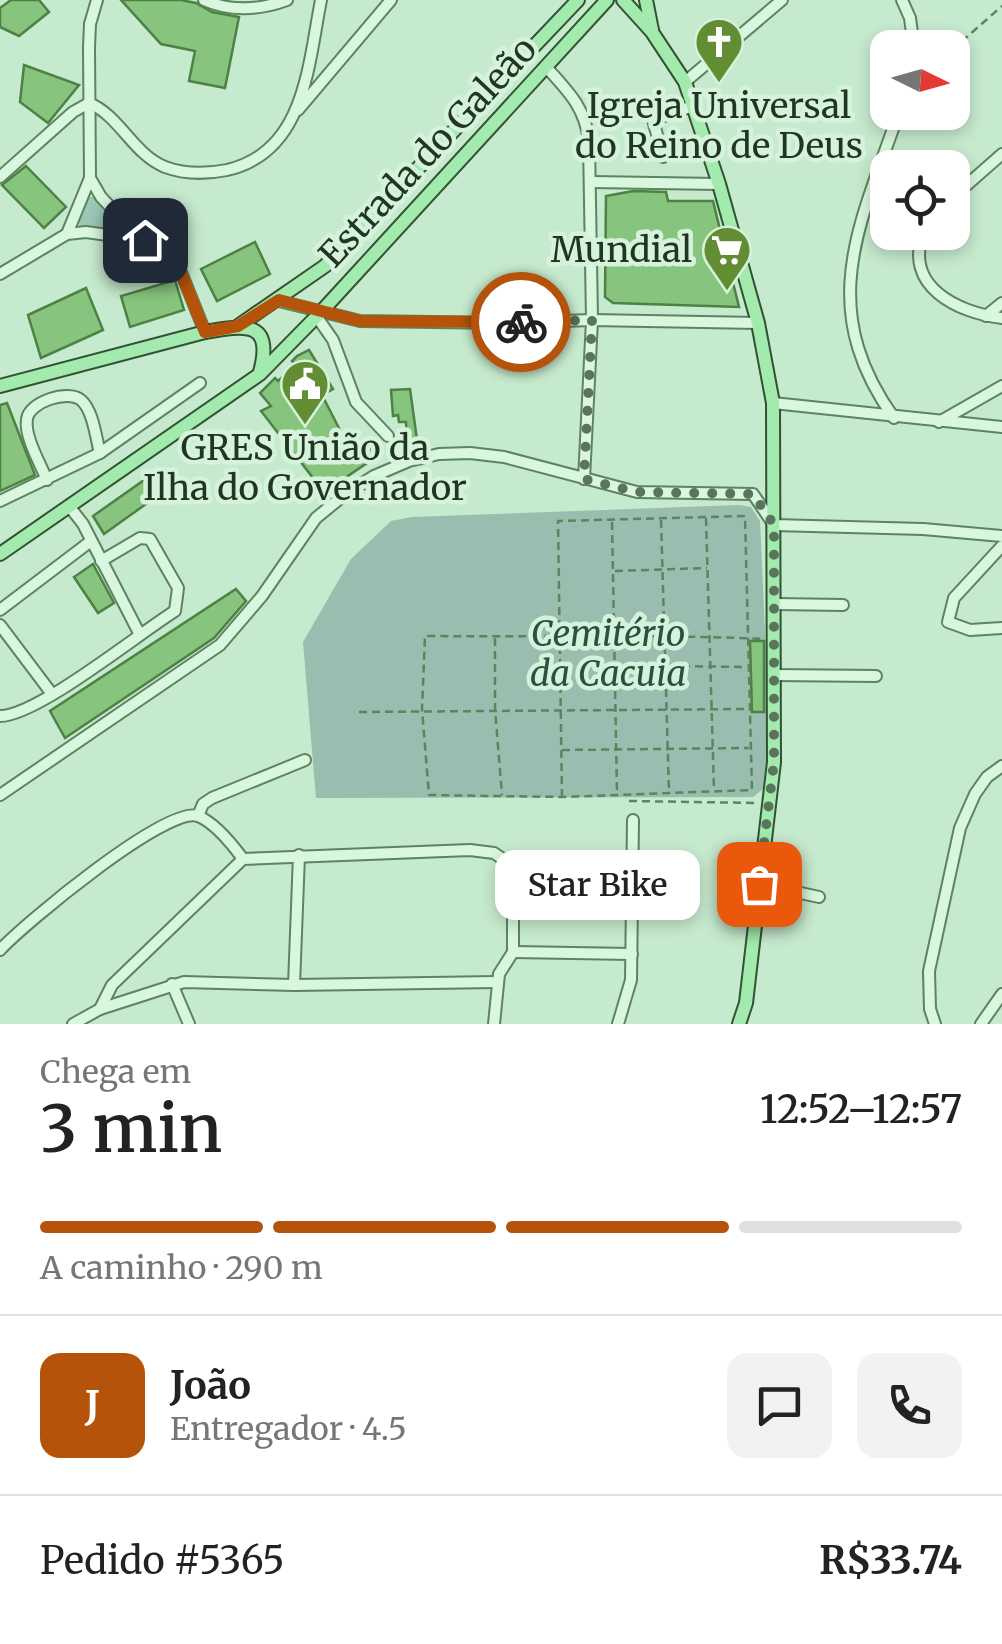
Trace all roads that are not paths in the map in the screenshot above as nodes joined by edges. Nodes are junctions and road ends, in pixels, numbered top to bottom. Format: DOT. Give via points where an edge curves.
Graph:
graph roads {
  1 [pos="97,0"];
  2 [pos="204,0"];
  3 [pos="287,0"];
  4 [pos="322,0"];
  5 [pos="392,0"];
  6 [pos="578,0"];
  7 [pos="606,0"];
  8 [pos="623,0"];
  9 [pos="646,0"];
  10 [pos="782,0"];
  11 [pos="902,0"];
  12 [pos="556,24"];
  13 [pos="912,30"];
  14 [pos="652,32"];
  15 [pos="572,39"];
  16 [pos="548,68"];
  17 [pos="685,82"];
  18 [pos="89,103"];
  19 [pos="693,106"];
  20 [pos="296,113"];
  21 [pos="893,130"];
  22 [pos="1002,154"];
  23 [pos="662,157"];
  24 [pos="0,177"];
  25 [pos="90,178"];
  26 [pos="591,182"];
  27 [pos="970,182"];
  28 [pos="719,184"];
  29 [pos="67,234"];
  30 [pos="145,240"];
  31 [pos="921,250"];
  32 [pos="0,274"];
  33 [pos="279,300"];
  34 [pos="332,301"];
  35 [pos="1002,303"];
  36 [pos="319,314"];
  37 [pos="986,316"];
  38 [pos="338,318"];
  39 [pos="1002,318"];
  40 [pos="592,320"];
  41 [pos="758,324"];
  42 [pos="238,326"];
  43 [pos="205,332"];
  44 [pos="260,374"];
  45 [pos="200,383"];
  46 [pos="0,386"];
  47 [pos="1002,386"];
  48 [pos="773,404"];
  49 [pos="894,418"];
  50 [pos="939,422"];
  51 [pos="1002,426"];
  52 [pos="388,436"];
  53 [pos="100,453"];
  54 [pos="584,479"];
  55 [pos="772,479"];
  56 [pos="46,480"];
  57 [pos="753,494"];
  58 [pos="0,501"];
  59 [pos="69,506"];
  60 [pos="774,525"];
  61 [pos="1002,536"];
  62 [pos="91,541"];
  63 [pos="1002,546"];
  64 [pos="0,554"];
  65 [pos="100,561"];
  66 [pos="775,604"];
  67 [pos="842,605"];
  68 [pos="0,610"];
  69 [pos="0,625"];
  70 [pos="1002,628"];
  71 [pos="140,633"];
  72 [pos="775,675"];
  73 [pos="876,676"];
  74 [pos="52,694"];
  75 [pos="0,716"];
  76 [pos="304,760"];
  77 [pos="1002,766"];
  78 [pos="0,795"];
  79 [pos="198,816"];
  80 [pos="633,820"];
  81 [pos="299,855"];
  82 [pos="243,859"];
  83 [pos="630,864"];
  84 [pos="513,866"];
  85 [pos="759,884"];
  86 [pos="819,897"];
  87 [pos="0,950"];
  88 [pos="512,952"];
  89 [pos="632,954"];
  90 [pos="497,982"];
  91 [pos="172,984"];
  92 [pos="294,985"];
  93 [pos="1002,994"];
  94 [pos="746,1003"];
  95 [pos="100,1008"];
  96 [pos="74,1024"];
  97 [pos="188,1024"];
  98 [pos="494,1024"];
  99 [pos="618,1024"];
  100 [pos="739,1024"];
  101 [pos="750,1024"];
  102 [pos="936,1024"];
  103 [pos="981,1024"];
  1 -- 18 [label="street" via="90,24"];
  2 -- 3 [label="street" via="256,8"];
  4 -- 20 [label="street"];
  5 -- 20 [label="street"];
  6 -- 12 [label="main road, Estrada do Galeão"];
  7 -- 15 [label="main road, Estrada do Galeão"];
  8 -- 14 [label="main road"];
  9 -- 14 [label="main road"];
  10 -- 17 [label="street"];
  11 -- 13 [label="street"];
  12 -- 15 [label="main road"];
  12 -- 33 [label="main road, Estrada do Galeão" via="325,266"];
  14 -- 17 [label="main road"];
  15 -- 16 [label="main road, Estrada do Galeão"];
  16 -- 26 [label="street" via="584,115"];
  16 -- 34 [label="main road, Estrada do Galeão"];
  17 -- 19 [label="main road"];
  18 -- 20 [label="street" via="166,167 210,173 261,157"];
  18 -- 24 [label="street"];
  18 -- 25 [label="street"];
  19 -- 23 [label="street" via="652,120"];
  19 -- 28 [label="main road"];
  21 -- 49 [label="street" via="861,221 849,304 873,388"];
  22 -- 27 [label="street"];
  25 -- 29 [label="street"];
  25 -- 30 [label="street" via="101,198"];
  26 -- 28 [label="street"];
  26 -- 40 [label="street"];
  28 -- 41 [label="main road"];
  29 -- 30 [label="street"];
  29 -- 32 [label="street"];
  30 -- 43 [label="street" via="179,268"];
  31 -- 37 [label="street" via="932,291"];
  33 -- 36 [label="street"];
  33 -- 42 [label="main road, Estrada do Galeão"];
  34 -- 36 [label="main road, Estrada do Galeão"];
  34 -- 38 [label="main road"];
  35 -- 37 [label="street"];
  36 -- 38 [label="street"];
  36 -- 44 [label="main road, Estrada do Galeão"];
  36 -- 52 [label="street" via="356,402"];
  37 -- 39 [label="street"];
  38 -- 40 [label="street"];
  40 -- 41 [label="street"];
  40 -- 54 [label="street"];
  41 -- 48 [label="main road"];
  42 -- 43 [label="main road"];
  42 -- 44 [label="main road" via="262,336"];
  43 -- 46 [label="main road"];
  44 -- 59 [label="main road, Estrada do Galeão"];
  45 -- 53 [label="street"];
  47 -- 50 [label="street"];
  48 -- 49 [label="street"];
  48 -- 55 [label="main road"];
  49 -- 50 [label="street"];
  50 -- 51 [label="street"];
  53 -- 56 [label="street"];
  53 -- 56 [label="street" via="75,396 34,406 26,424"];
  54 -- 57 [label="street" via="637,492"];
  54 -- 78 [label="street" via="470,452 409,461 374,476 316,518 220,644"];
  55 -- 57 [label="street"];
  55 -- 60 [label="main road"];
  56 -- 58 [label="street"];
  57 -- 60 [label="street"];
  59 -- 62 [label="street"];
  59 -- 64 [label="main road, Estrada do Galeão"];
  60 -- 61 [label="street"];
  60 -- 66 [label="main road"];
  62 -- 65 [label="street"];
  62 -- 68 [label="street"];
  63 -- 70 [label="street" via="954,598 948,622 970,630"];
  65 -- 71 [label="street"];
  65 -- 71 [label="street" via="140,538 155,543 180,597 175,611"];
  66 -- 67 [label="street"];
  66 -- 72 [label="main road"];
  69 -- 74 [label="street"];
  71 -- 74 [label="street"];
  72 -- 73 [label="street"];
  72 -- 85 [label="main road" via="774,762"];
  74 -- 75 [label="street"];
  76 -- 79 [label="street" via="212,798"];
  77 -- 102 [label="street" via="975,794 960,828 929,972"];
  79 -- 82 [label="street"];
  79 -- 87 [label="street" via="169,822 97,868"];
  80 -- 83 [label="street"];
  81 -- 82 [label="street"];
  81 -- 84 [label="street" via="470,850 494,853"];
  81 -- 92 [label="street"];
  82 -- 95 [label="street" via="112,985"];
  83 -- 84 [label="street"];
  83 -- 89 [label="street"];
  84 -- 88 [label="street"];
  85 -- 86 [label="street"];
  85 -- 94 [label="main road"];
  88 -- 89 [label="street"];
  88 -- 90 [label="street"];
  89 -- 99 [label="street"];
  90 -- 92 [label="street"];
  90 -- 98 [label="street"];
  91 -- 92 [label="street"];
  91 -- 95 [label="street"];
  91 -- 97 [label="street"];
  93 -- 103 [label="street"];
  94 -- 100 [label="main road"];
  94 -- 101 [label="main road"];
  95 -- 96 [label="street"];
}
